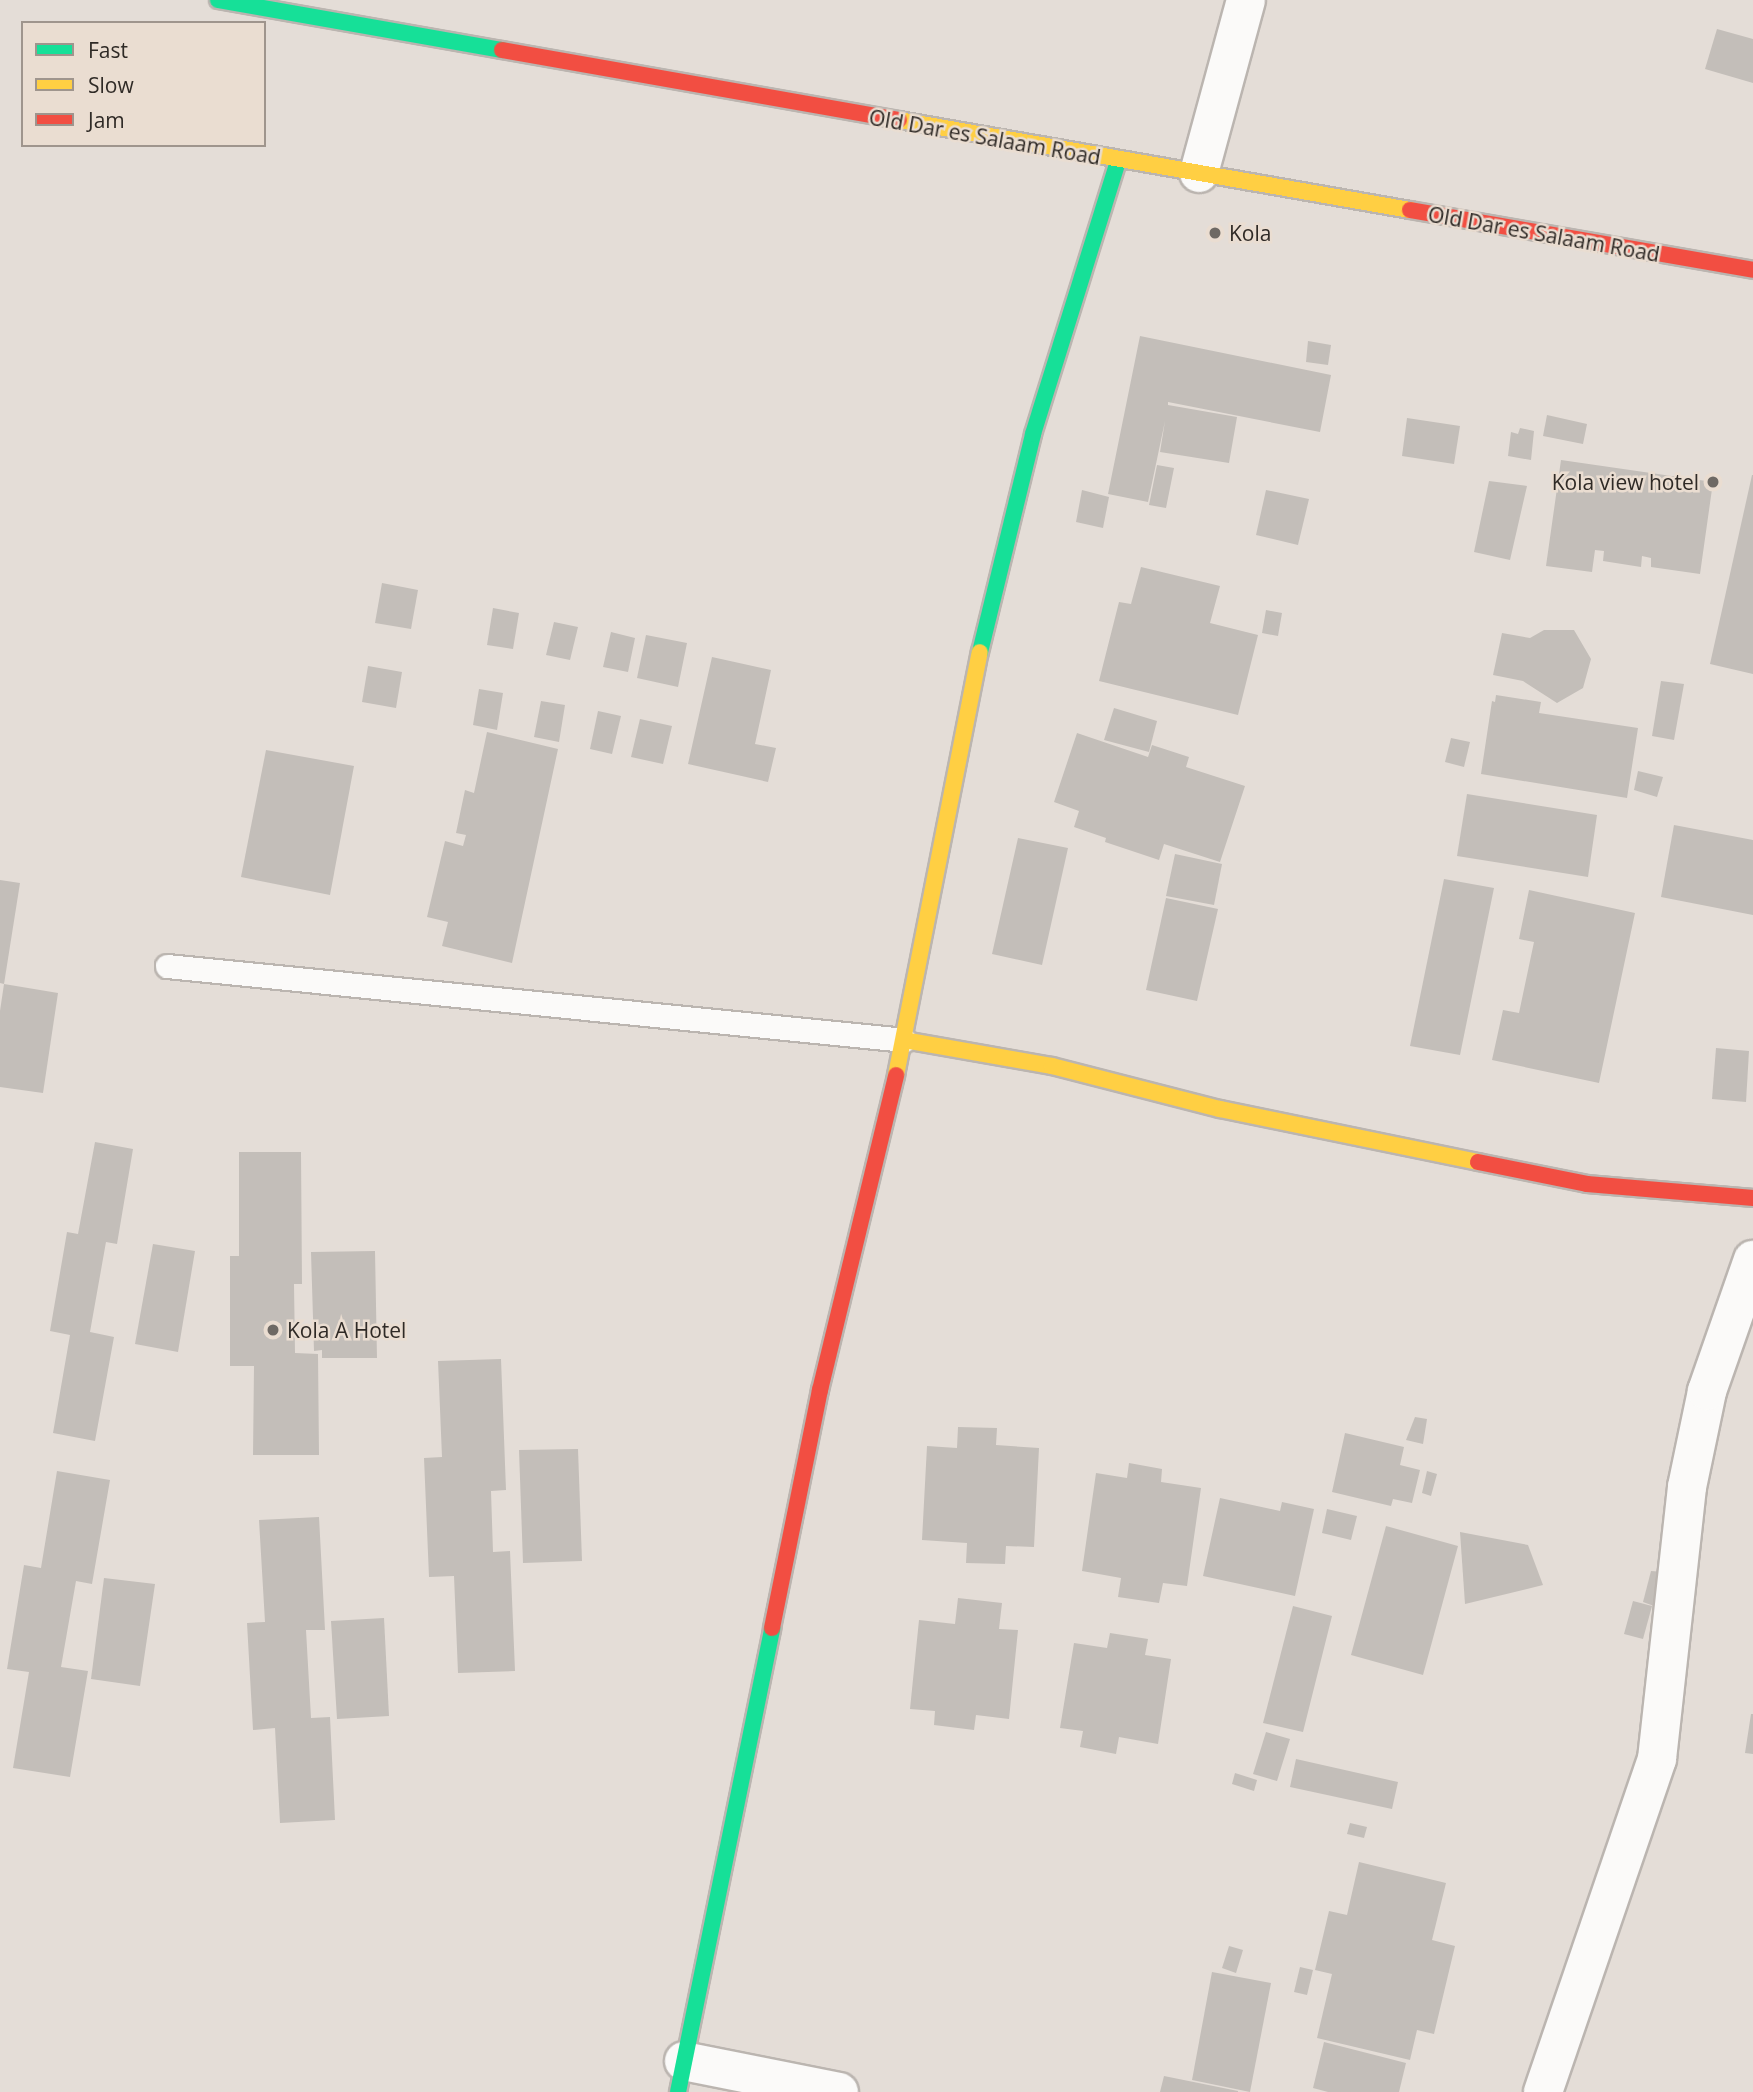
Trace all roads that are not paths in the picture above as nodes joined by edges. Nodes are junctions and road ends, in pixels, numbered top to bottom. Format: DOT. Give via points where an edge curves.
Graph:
graph roads {
  1 [pos="218,0"];
  2 [pos="1246,0"];
  3 [pos="1118,161"];
  4 [pos="1199,173"];
  5 [pos="1753,270"];
  6 [pos="167,966"];
  7 [pos="904,1040"];
  8 [pos="1753,1198"];
  9 [pos="1753,1260"];
  10 [pos="681,2077"];
  11 [pos="839,2092"];
  12 [pos="1543,2092"];
  1 -- 3 [label="street, Old Dar es Salaam Road"];
  2 -- 4 [label="street"];
  3 -- 4 [label="street, Old Dar es Salaam Road"];
  3 -- 7 [label="street" via="1026,460 975,672"];
  4 -- 5 [label="street, Old Dar es Salaam Road"];
  6 -- 7 [label="lane"];
  7 -- 8 [label="street" via="1052,1066 1220,1109 1587,1184"];
  7 -- 10 [label="street" via="820,1390"];
  9 -- 12 [label="street" via="1707,1391 1687,1487 1657,1759"];
  10 -- 11 [label="street"];
}
